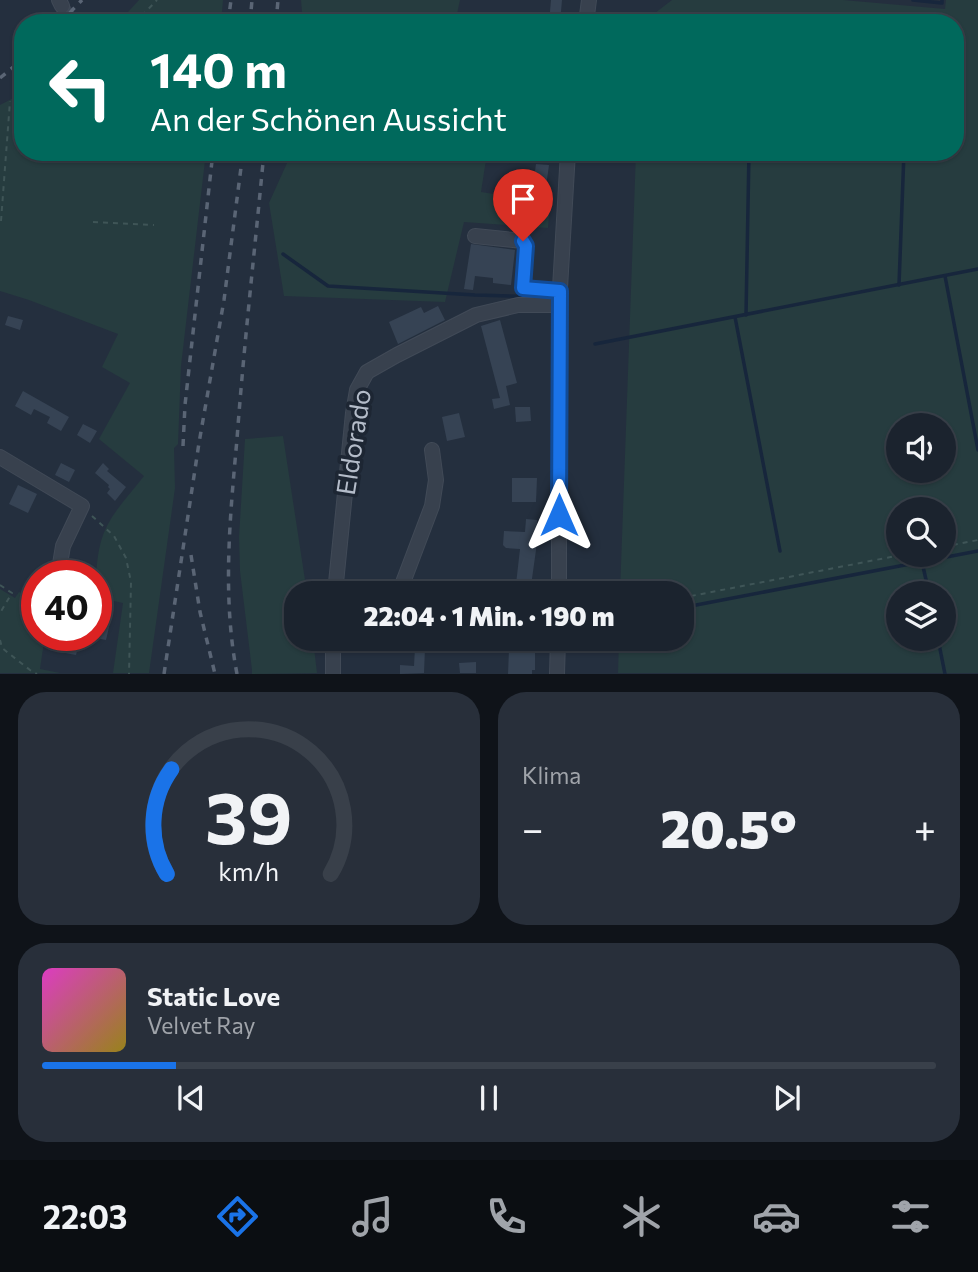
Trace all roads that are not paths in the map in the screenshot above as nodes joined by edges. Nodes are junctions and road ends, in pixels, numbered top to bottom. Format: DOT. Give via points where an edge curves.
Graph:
graph roads {
  1 [pos="567,161"];
  2 [pos="475,236"];
  3 [pos="559,298"];
  4 [pos="432,450"];
  5 [pos="0,457"];
  6 [pos="61,560"];
  7 [pos="336,581"];
  8 [pos="404,581"];
  9 [pos="559,581"];
  10 [pos="333,651"];
  11 [pos="558,651"];
  12 [pos="333,674"];
  13 [pos="557,674"];
  1 -- 3 [label="street"];
  2 -- 3 [label="street" via="523,241 523,288"];
  3 -- 7 [label="street, Eldorado" via="476,315 367,372 357,390 353,413"];
  3 -- 9 [label="street"];
  4 -- 8 [label="street" via="436,480 432,506"];
  5 -- 6 [label="street" via="82,506"];
  10 -- 12 [label="street"];
  11 -- 13 [label="street"];
}
